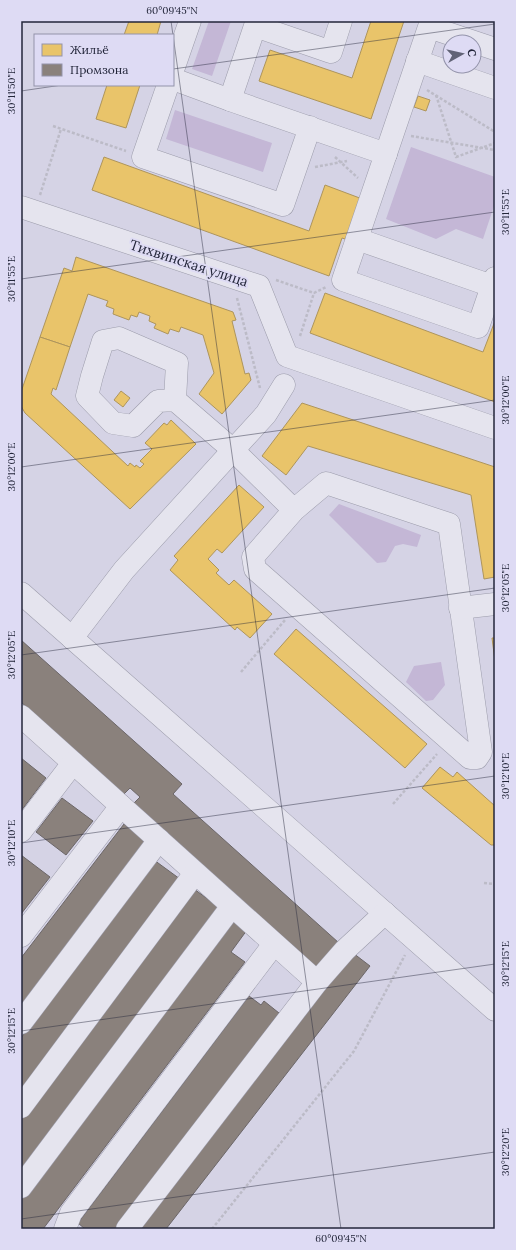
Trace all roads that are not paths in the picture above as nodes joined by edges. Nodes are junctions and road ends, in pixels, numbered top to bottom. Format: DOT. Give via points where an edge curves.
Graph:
graph roads {
  1 [pos="190,21"];
  2 [pos="341,21"];
  3 [pos="495,49"];
  4 [pos="174,67"];
  5 [pos="414,71"];
  6 [pos="174,79"];
  7 [pos="168,86"];
  8 [pos="495,88"];
  9 [pos="230,100"];
  10 [pos="310,127"];
  11 [pos="386,154"];
  12 [pos="21,207"];
  13 [pos="357,239"];
  14 [pos="494,283"];
  15 [pos="284,385"];
  16 [pos="175,400"];
  17 [pos="495,428"];
  18 [pos="233,450"];
  19 [pos="294,510"];
  20 [pos="21,593"];
  21 [pos="495,604"];
  22 [pos="460,608"];
  23 [pos="72,638"];
  24 [pos="22,720"];
  25 [pos="73,763"];
  26 [pos="121,806"];
  27 [pos="21,831"];
  28 [pos="159,840"];
  29 [pos="195,873"];
  30 [pos="232,906"];
  31 [pos="385,913"];
  32 [pos="21,936"];
  33 [pos="274,944"];
  34 [pos="317,982"];
  35 [pos="495,1010"];
  36 [pos="21,1023"];
  37 [pos="21,1107"];
  38 [pos="21,1187"];
  39 [pos="65,1229"];
  40 [pos="128,1229"];
  1 -- 4 [label="street"];
  2 -- 9 [label="street" via="331,52 255,26"];
  3 -- 5 [label="street" via="429,26"];
  5 -- 8 [label="street"];
  5 -- 11 [label="street"];
  6 -- 9 [label="street"];
  7 -- 10 [label="street" via="143,157 283,205"];
  9 -- 10 [label="street"];
  10 -- 11 [label="street"];
  11 -- 13 [label="street"];
  12 -- 17 [label="street, Тихвинская улица" via="259,286 287,356"];
  13 -- 14 [label="street"];
  13 -- 14 [label="street" via="343,280 478,326"];
  15 -- 18 [label="street" via="266,414"];
  16 -- 16 [label="street" via="158,401 133,426 113,423 87,396 103,341 119,338 177,363"];
  16 -- 18 [label="street"];
  18 -- 19 [label="street"];
  18 -- 23 [label="street" via="124,570"];
  19 -- 22 [label="street" via="326,483 449,524"];
  19 -- 22 [label="street" via="253,557 255,569 470,758 477,758 481,752"];
  20 -- 23 [label="street"];
  21 -- 22 [label="street"];
  23 -- 31 [label="street"];
  24 -- 25 [label="street"];
  25 -- 26 [label="street"];
  25 -- 27 [label="street"];
  26 -- 28 [label="street"];
  26 -- 32 [label="street"];
  28 -- 29 [label="street"];
  28 -- 36 [label="street"];
  29 -- 30 [label="street"];
  29 -- 37 [label="street"];
  30 -- 33 [label="street"];
  30 -- 38 [label="street"];
  31 -- 34 [label="street" via="345,950"];
  31 -- 35 [label="street"];
  33 -- 34 [label="street"];
  33 -- 39 [label="street" via="71,1213"];
  34 -- 40 [label="street"];
}
